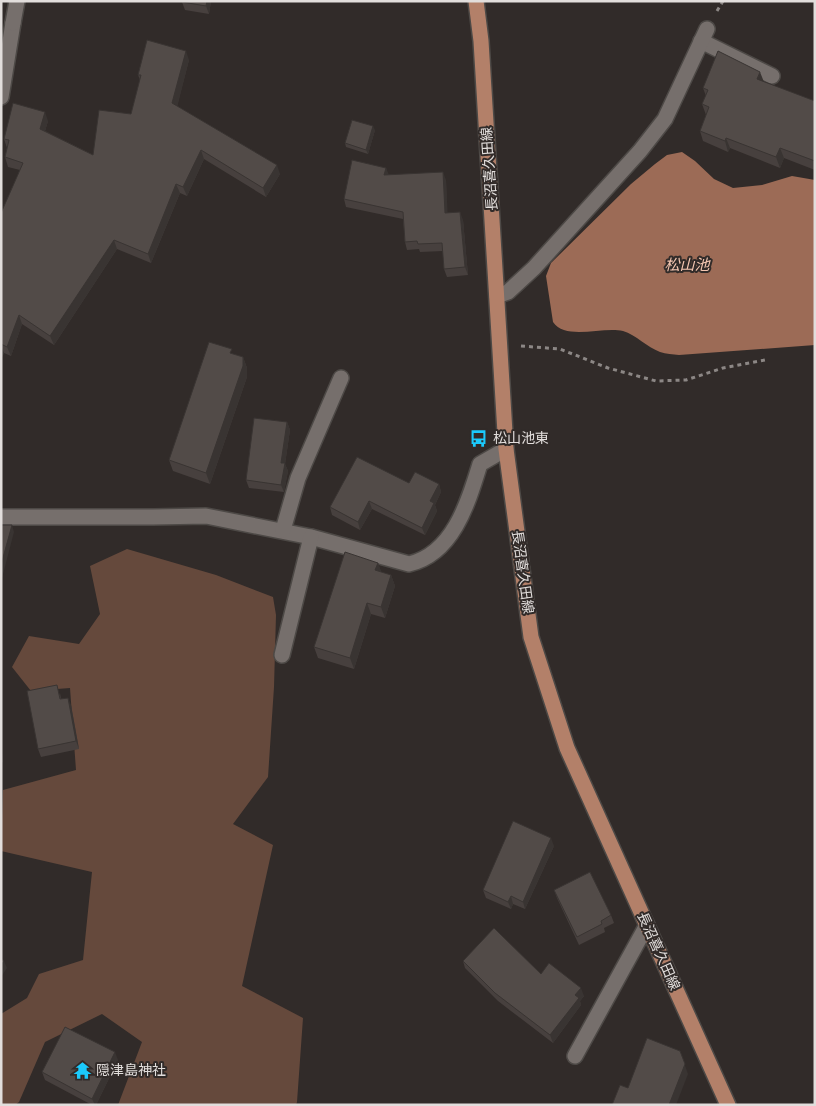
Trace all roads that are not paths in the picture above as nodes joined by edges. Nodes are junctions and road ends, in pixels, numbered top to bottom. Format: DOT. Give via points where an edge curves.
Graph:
graph roads {
  1 [pos="17,1"];
  2 [pos="476,1"];
  3 [pos="6,38"];
  4 [pos="772,76"];
  5 [pos="1,97"];
  6 [pos="497,296"];
  7 [pos="341,378"];
  8 [pos="506,449"];
  9 [pos="1,517"];
  10 [pos="283,530"];
  11 [pos="311,537"];
  12 [pos="282,655"];
  13 [pos="647,926"];
  14 [pos="575,1056"];
  15 [pos="728,1105"];
  1 -- 3 [label="street"];
  2 -- 6 [label="main road, 長沼喜久田線"];
  3 -- 5 [label="street"];
  4 -- 6 [label="street" via="704,35 665,119 645,145 534,268 508,292"];
  6 -- 8 [label="main road, 長沼喜久田線"];
  7 -- 10 [label="street" via="298,478"];
  8 -- 11 [label="street" via="480,464 466,509 447,539 435,553 421,562 409,564"];
  8 -- 13 [label="main road, 長沼喜久田線" via="531,636 567,748"];
  9 -- 10 [label="street" via="206,516"];
  10 -- 11 [label="street"];
  11 -- 12 [label="street"];
  13 -- 14 [label="street"];
  13 -- 15 [label="main road, 長沼喜久田線"];
}
